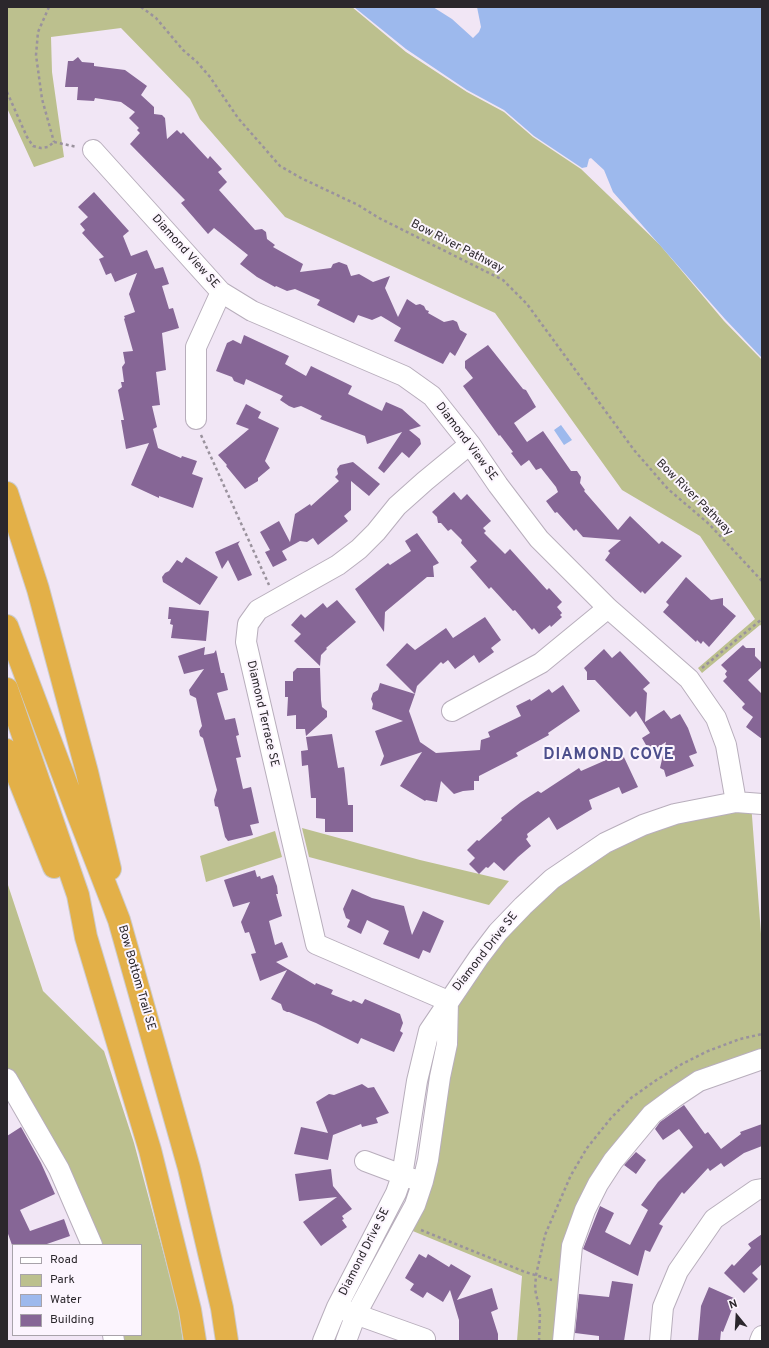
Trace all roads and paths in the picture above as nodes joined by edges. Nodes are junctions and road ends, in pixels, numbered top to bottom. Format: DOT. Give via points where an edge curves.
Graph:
graph roads {
  1 [pos="49,7"];
  2 [pos="141,7"];
  3 [pos="7,92"];
  4 [pos="54,142"];
  5 [pos="93,150"];
  6 [pos="221,292"];
  7 [pos="196,419"];
  8 [pos="470,444"];
  9 [pos="7,493"];
  10 [pos="762,582"];
  11 [pos="276,600"];
  12 [pos="608,608"];
  13 [pos="762,619"];
  14 [pos="7,626"];
  15 [pos="689,680"];
  16 [pos="7,689"];
  17 [pos="452,711"];
  18 [pos="7,750"];
  19 [pos="736,802"];
  20 [pos="762,804"];
  21 [pos="119,920"];
  22 [pos="86,937"];
  23 [pos="448,1002"];
  24 [pos="762,1059"];
  25 [pos="7,1079"];
  26 [pos="365,1161"];
  27 [pos="402,1176"];
  28 [pos="423,1181"];
  29 [pos="762,1188"];
  30 [pos="406,1224"];
  31 [pos="92,1244"];
  32 [pos="568,1285"];
  33 [pos="337,1307"];
  34 [pos="356,1314"];
  35 [pos="762,1336"];
  36 [pos="425,1339"];
  37 [pos="195,1341"];
  38 [pos="227,1341"];
  39 [pos="323,1341"];
  40 [pos="346,1341"];
  41 [pos="563,1341"];
  42 [pos="660,1341"];
  43 [pos="760,1341"];
  1 -- 4 [label="path" via="38,32 36,55 42,99"];
  2 -- 10 [label="path, Bow River Pathway" via="156,18 210,77 238,118 280,166 503,280 527,304 634,450 668,489 709,524"];
  3 -- 4 [label="path" via="33,146 48,147"];
  4 -- 5 [label="path"];
  5 -- 6 [label="street, Diamond View SE"];
  6 -- 7 [label="street" via="196,347"];
  6 -- 8 [label="street, Diamond View SE" via="252,311 404,376 432,396"];
  7 -- 11 [label="path" via="206,447"];
  8 -- 11 [label="street, Diamond Terrace SE" via="398,506 359,549 338,565"];
  8 -- 12 [label="street, Diamond View SE" via="539,540"];
  9 -- 21 [label="highway" via="38,588 83,756 104,841"];
  11 -- 23 [label="street, Diamond Terrace SE" via="258,610 248,624 246,642 316,944"];
  12 -- 15 [label="street, Diamond View SE"];
  12 -- 17 [label="street" via="541,663"];
  13 -- 15 [label="path"];
  14 -- 21 [label="highway, Bow Bottom Trail SE"];
  15 -- 19 [label="street, Diamond View SE" via="716,718 724,738"];
  16 -- 22 [label="highway" via="78,895"];
  18 -- 22 [label="highway" via="69,904"];
  19 -- 20 [label="street, Diamond Drive SE"];
  19 -- 23 [label="street, Diamond Drive SE" via="675,814 643,825 578,860 552,879 518,911 482,952"];
  21 -- 38 [label="highway, Bow Bottom Trail SE" via="189,1168 212,1262"];
  22 -- 37 [label="highway" via="150,1150"];
  23 -- 27 [label="street, Diamond Drive SE" via="428,1031 417,1081"];
  23 -- 28 [label="street, Diamond Drive SE" via="447,1044"];
  24 -- 32 [label="street" via="699,1081 652,1114 632,1136 598,1184 585,1210 572,1246"];
  25 -- 31 [label="street" via="59,1169"];
  26 -- 27 [label="street"];
  27 -- 28 [label="street"];
  27 -- 33 [label="street, Diamond Drive SE" via="396,1193"];
  28 -- 30 [label="street, Diamond Drive SE"];
  29 -- 42 [label="street" via="714,1219 678,1271 663,1306"];
  30 -- 32 [label="path" via="525,1272"];
  30 -- 34 [label="street, Diamond Drive SE"];
  32 -- 41 [label="street"];
  33 -- 34 [label="street"];
  33 -- 39 [label="street, Diamond Drive SE"];
  34 -- 36 [label="street"];
  34 -- 40 [label="street, Diamond Drive SE"];
  35 -- 43 [label="street"];
}
